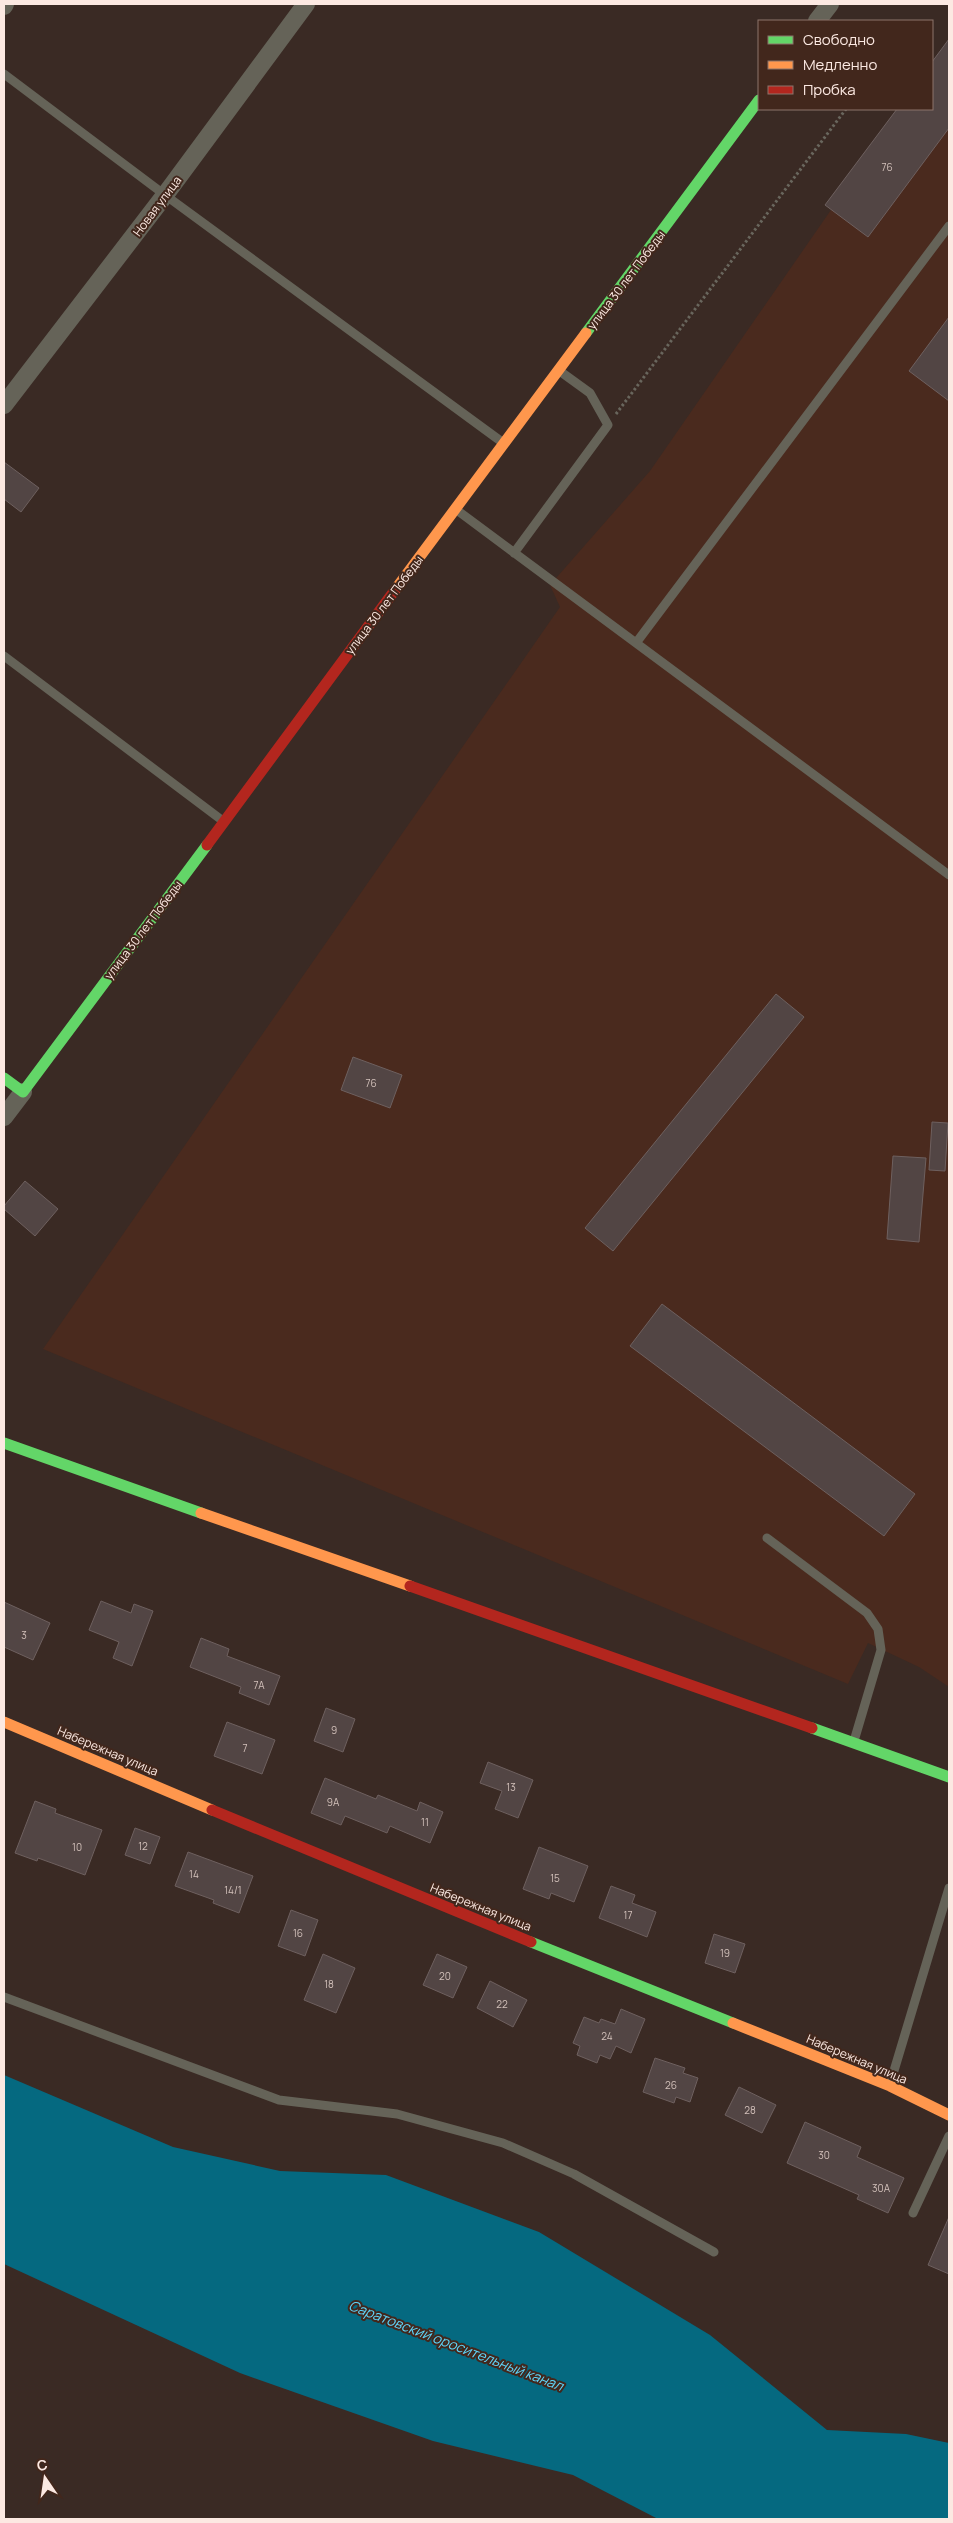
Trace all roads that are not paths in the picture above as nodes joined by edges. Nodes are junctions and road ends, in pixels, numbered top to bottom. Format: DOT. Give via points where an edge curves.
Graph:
graph roads {
  1 [pos="306,4"];
  2 [pos="830,4"];
  3 [pos="818,20"];
  4 [pos="4,74"];
  5 [pos="758,101"];
  6 [pos="165,195"];
  7 [pos="949,226"];
  8 [pos="558,370"];
  9 [pos="4,405"];
  10 [pos="504,444"];
  11 [pos="455,509"];
  12 [pos="514,553"];
  13 [pos="636,643"];
  14 [pos="4,656"];
  15 [pos="224,821"];
  16 [pos="949,875"];
  17 [pos="4,1078"];
  18 [pos="23,1092"];
  19 [pos="4,1117"];
  20 [pos="4,1443"];
  21 [pos="767,1538"];
  22 [pos="4,1722"];
  23 [pos="854,1743"];
  24 [pos="949,1777"];
  25 [pos="949,1888"];
  26 [pos="4,1997"];
  27 [pos="890,2086"];
  28 [pos="949,2115"];
  29 [pos="949,2136"];
  30 [pos="913,2213"];
  31 [pos="714,2252"];
  1 -- 6 [label="street, Новая улица"];
  2 -- 3 [label="street"];
  4 -- 6 [label="lane"];
  5 -- 8 [label="street, улица 30 лет Победы"];
  6 -- 9 [label="street, Новая улица"];
  6 -- 10 [label="lane"];
  7 -- 13 [label="lane"];
  8 -- 10 [label="street, улица 30 лет Победы"];
  8 -- 12 [label="lane" via="590,393 608,425"];
  10 -- 11 [label="street, улица 30 лет Победы"];
  11 -- 12 [label="lane"];
  11 -- 15 [label="street, улица 30 лет Победы"];
  12 -- 13 [label="lane"];
  13 -- 16 [label="lane"];
  14 -- 15 [label="lane"];
  15 -- 18 [label="street, улица 30 лет Победы"];
  17 -- 18 [label="street"];
  18 -- 19 [label="street"];
  20 -- 23 [label="street"];
  21 -- 23 [label="lane" via="867,1613 878,1629 881,1650"];
  22 -- 27 [label="street, Набережная улица" via="364,1874"];
  23 -- 24 [label="street"];
  25 -- 27 [label="lane"];
  26 -- 31 [label="lane" via="280,2100 397,2114 503,2143 574,2174"];
  27 -- 28 [label="street, Набережная улица"];
  29 -- 30 [label="lane"];
}
